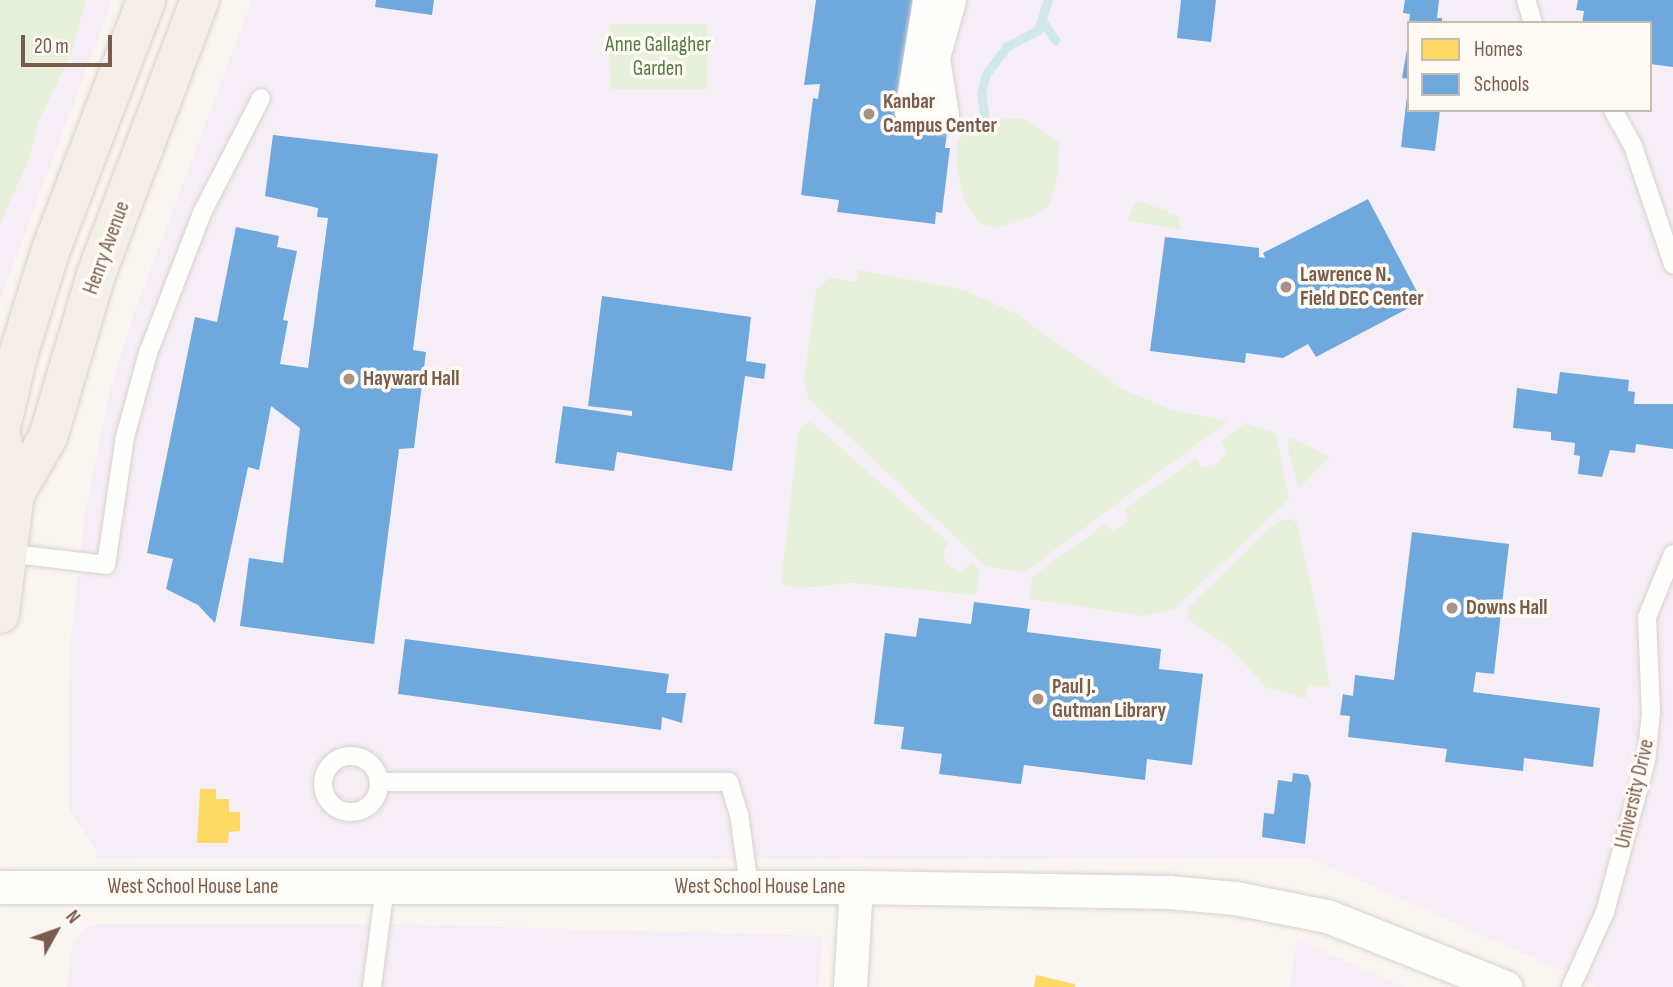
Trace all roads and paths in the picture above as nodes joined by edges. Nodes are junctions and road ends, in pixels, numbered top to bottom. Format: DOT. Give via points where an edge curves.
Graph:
graph roads {
  1 [pos="146,0"];
  2 [pos="200,0"];
  3 [pos="929,0"];
  4 [pos="948,0"];
  5 [pos="1526,0"];
  6 [pos="1532,21"];
  7 [pos="261,98"];
  8 [pos="1614,112"];
  9 [pos="1673,264"];
  10 [pos="15,494"];
  11 [pos="6,553"];
  12 [pos="1673,554"];
  13 [pos="0,614"];
  14 [pos="380,782"];
  15 [pos="749,886"];
  16 [pos="0,887"];
  17 [pos="385,887"];
  18 [pos="856,887"];
  19 [pos="372,987"];
  20 [pos="850,987"];
  21 [pos="1505,987"];
  22 [pos="1571,987"];
  1 -- 10 [label="main road, Henry Avenue" via="50,252 18,355 0,432"];
  2 -- 10 [label="main road, Henry Avenue" via="97,272 48,437"];
  3 -- 4 [label="street" via="911,111 942,116 933,57"];
  5 -- 6 [label="lane"];
  7 -- 11 [label="lane" via="202,213 148,353 125,436 106,565"];
  8 -- 9 [label="lane" via="1633,146"];
  10 -- 11 [label="main road, Henry Avenue"];
  11 -- 13 [label="main road, Henry Avenue"];
  12 -- 22 [label="lane, University Drive" via="1647,617 1651,713 1646,761 1605,912"];
  14 -- 15 [label="lane" via="729,782 739,814"];
  15 -- 17 [label="street, West School House Lane"];
  15 -- 18 [label="street, West School House Lane"];
  16 -- 17 [label="street, West School House Lane"];
  17 -- 19 [label="lane"];
  18 -- 20 [label="street"];
  18 -- 21 [label="street, West School House Lane" via="1168,892 1271,904 1381,934"];
}
